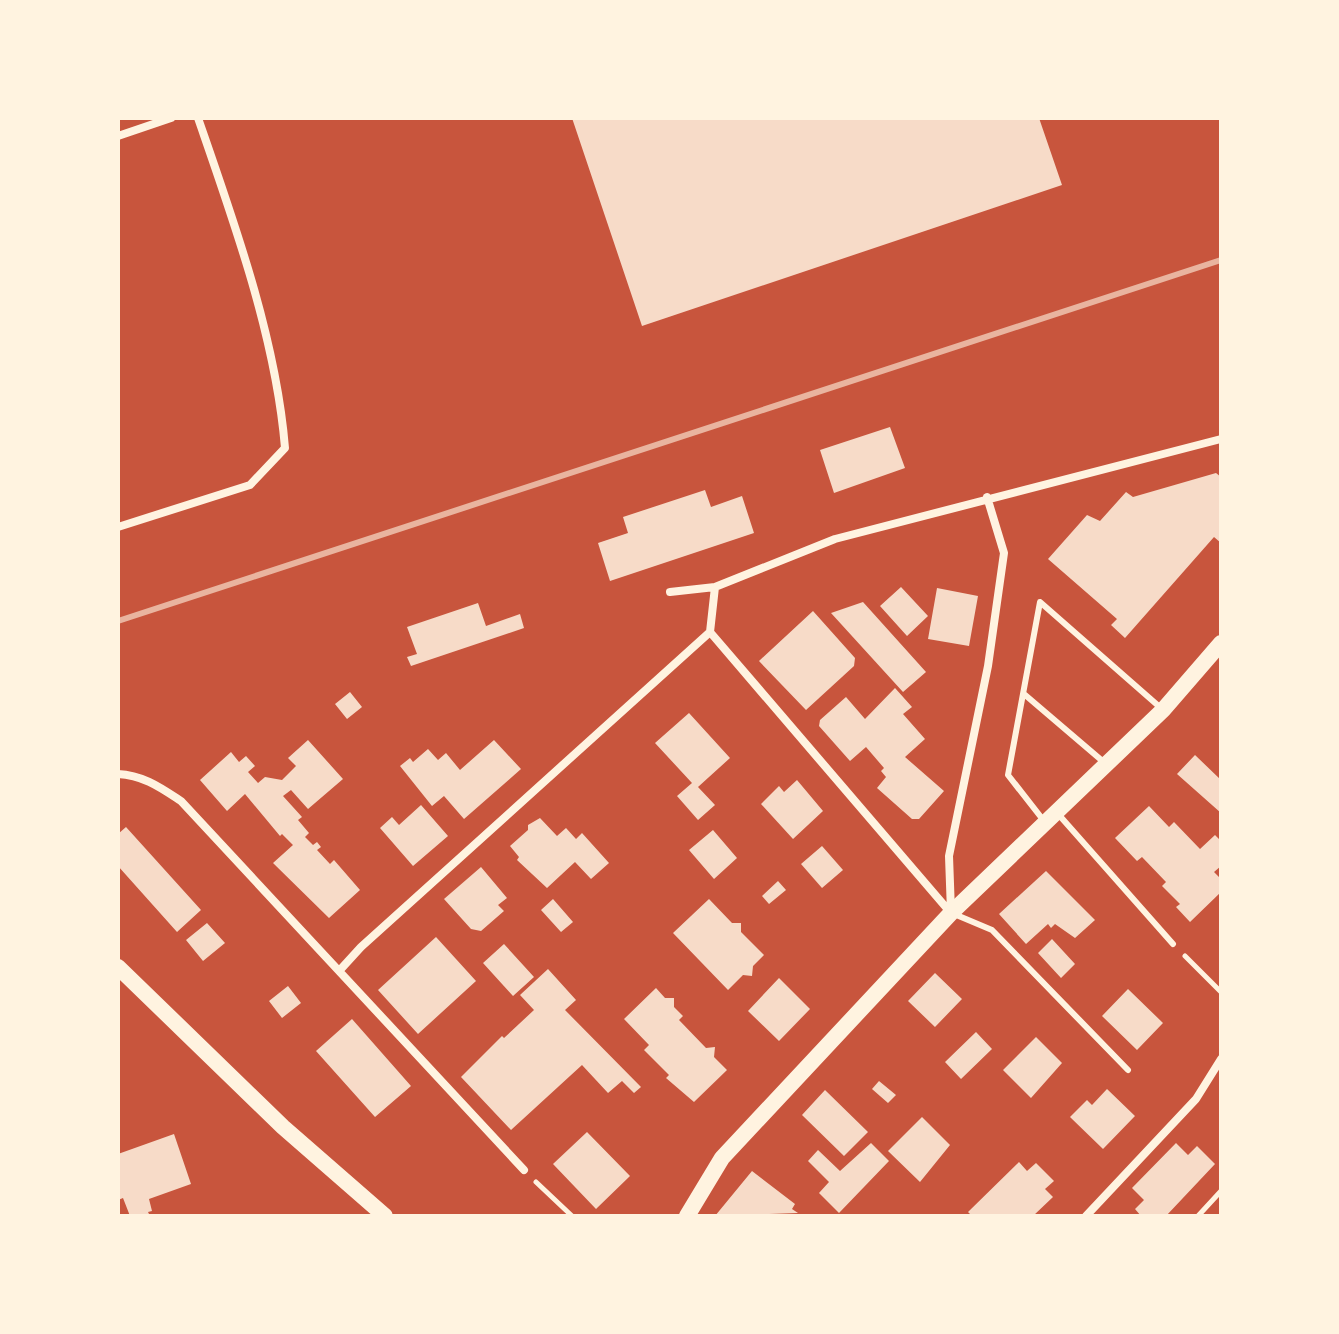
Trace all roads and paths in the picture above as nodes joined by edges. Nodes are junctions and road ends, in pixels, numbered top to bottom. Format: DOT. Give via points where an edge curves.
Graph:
graph roads {
  1 [pos="171,118"];
  2 [pos="198,118"];
  3 [pos="118,136"];
  4 [pos="1221,439"];
  5 [pos="987,497"];
  6 [pos="118,527"];
  7 [pos="715,587"];
  8 [pos="670,592"];
  9 [pos="710,632"];
  10 [pos="1221,643"];
  11 [pos="1024,694"];
  12 [pos="1163,710"];
  13 [pos="1108,765"];
  14 [pos="118,774"];
  15 [pos="1052,819"];
  16 [pos="951,913"];
  17 [pos="1173,944"];
  18 [pos="118,967"];
  19 [pos="340,970"];
  20 [pos="1221,992"];
  21 [pos="1221,1059"];
  22 [pos="1128,1070"];
  23 [pos="524,1170"];
  24 [pos="1221,1191"];
  25 [pos="385,1216"];
  26 [pos="572,1216"];
  27 [pos="687,1216"];
  28 [pos="1086,1216"];
  29 [pos="1198,1216"];
  1 -- 3 [label="street"];
  2 -- 6 [label="street" via="231,212 281,400 285,448 250,485"];
  4 -- 5 [label="street"];
  5 -- 7 [label="street" via="835,539"];
  5 -- 16 [label="street" via="1004,553 988,666 949,856"];
  7 -- 8 [label="street"];
  7 -- 9 [label="street"];
  9 -- 16 [label="street"];
  9 -- 19 [label="street"];
  10 -- 12 [label="main road"];
  11 -- 12 [label="lane" via="1040,602"];
  11 -- 13 [label="lane"];
  11 -- 15 [label="lane" via="1008,775"];
  12 -- 13 [label="main road"];
  13 -- 15 [label="main road"];
  14 -- 19 [label="street" via="154,783 181,801"];
  15 -- 16 [label="main road"];
  15 -- 17 [label="lane"];
  16 -- 22 [label="lane" via="992,930"];
  16 -- 27 [label="main road" via="722,1158"];
  17 -- 20 [label="path"];
  18 -- 25 [label="main road" via="283,1127"];
  19 -- 23 [label="street"];
  21 -- 28 [label="street" via="1196,1099"];
  23 -- 26 [label="path"];
  24 -- 29 [label="path"];
}
